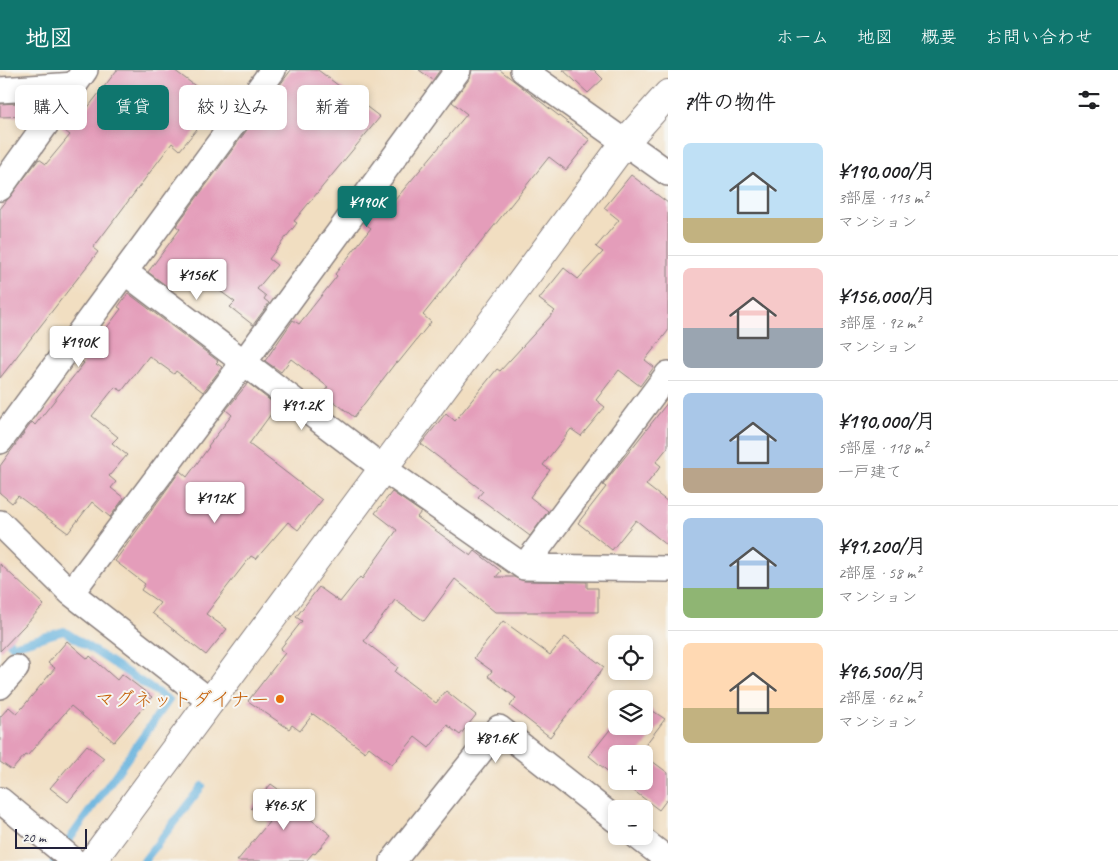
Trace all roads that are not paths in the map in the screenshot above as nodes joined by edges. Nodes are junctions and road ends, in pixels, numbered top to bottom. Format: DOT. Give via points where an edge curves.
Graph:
graph roads {
  1 [pos="273,70"];
  2 [pos="458,70"];
  3 [pos="523,70"];
  4 [pos="80,77"];
  5 [pos="0,90"];
  6 [pos="668,94"];
  7 [pos="626,142"];
  8 [pos="668,172"];
  9 [pos="0,188"];
  10 [pos="125,272"];
  11 [pos="244,362"];
  12 [pos="668,374"];
  13 [pos="0,441"];
  14 [pos="384,469"];
  15 [pos="0,523"];
  16 [pos="524,567"];
  17 [pos="668,569"];
  18 [pos="70,593"];
  19 [pos="211,702"];
  20 [pos="0,800"];
  21 [pos="608,814"];
  22 [pos="649,845"];
  23 [pos="668,860"];
  24 [pos="74,861"];
  25 [pos="92,861"];
  26 [pos="393,861"];
  1 -- 10 [label="street"];
  2 -- 11 [label="street"];
  3 -- 7 [label="street"];
  4 -- 5 [label="street"];
  4 -- 9 [label="street"];
  6 -- 7 [label="street"];
  7 -- 8 [label="street"];
  7 -- 14 [label="street"];
  10 -- 11 [label="street"];
  10 -- 13 [label="street"];
  11 -- 14 [label="street"];
  11 -- 18 [label="street"];
  12 -- 16 [label="street"];
  14 -- 16 [label="street"];
  14 -- 19 [label="street"];
  15 -- 18 [label="street"];
  16 -- 17 [label="street"];
  18 -- 19 [label="street"];
  19 -- 25 [label="street"];
  20 -- 24 [label="street"];
  21 -- 26 [label="street" via="499,728"];
  22 -- 23 [label="street"];
}
